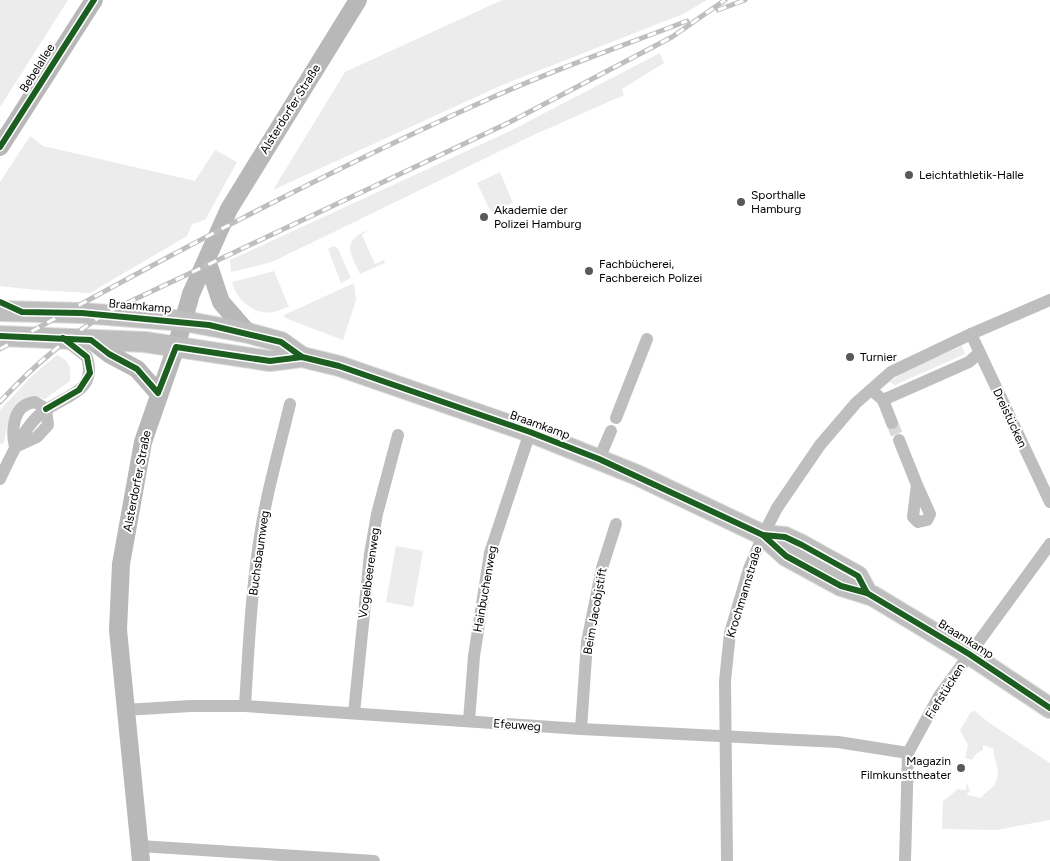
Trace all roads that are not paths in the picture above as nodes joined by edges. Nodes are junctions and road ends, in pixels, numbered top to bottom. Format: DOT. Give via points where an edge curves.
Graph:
graph roads {
  1 [pos="94,0"];
  2 [pos="358,0"];
  3 [pos="0,147"];
  4 [pos="207,260"];
  5 [pos="1050,300"];
  6 [pos="0,302"];
  7 [pos="0,311"];
  8 [pos="22,312"];
  9 [pos="184,321"];
  10 [pos="248,333"];
  11 [pos="971,334"];
  12 [pos="0,336"];
  13 [pos="63,338"];
  14 [pos="647,339"];
  15 [pos="91,340"];
  16 [pos="176,347"];
  17 [pos="979,352"];
  18 [pos="302,358"];
  19 [pos="870,390"];
  20 [pos="158,393"];
  21 [pos="882,400"];
  22 [pos="290,404"];
  23 [pos="46,409"];
  24 [pos="616,418"];
  25 [pos="892,423"];
  26 [pos="611,431"];
  27 [pos="530,432"];
  28 [pos="398,435"];
  29 [pos="900,440"];
  30 [pos="15,447"];
  31 [pos="599,459"];
  32 [pos="0,479"];
  33 [pos="918,485"];
  34 [pos="1050,502"];
  35 [pos="616,524"];
  36 [pos="763,535"];
  37 [pos="1050,544"];
  38 [pos="969,654"];
  39 [pos="245,706"];
  40 [pos="1050,708"];
  41 [pos="124,710"];
  42 [pos="354,713"];
  43 [pos="469,721"];
  44 [pos="581,729"];
  45 [pos="725,735"];
  46 [pos="908,753"];
  47 [pos="140,853"];
  48 [pos="374,861"];
  49 [pos="727,861"];
  50 [pos="905,861"];
  1 -- 3 [label="street, Bebelallee"];
  2 -- 4 [label="street, Alsterdorfer Straße" via="229,209"];
  4 -- 9 [label="street, Alsterdorfer Straße" via="191,294"];
  4 -- 10 [label="street" via="221,302"];
  5 -- 11 [label="street, Krochmannstraße"];
  6 -- 8 [label="street"];
  7 -- 8 [label="main road, Braamkamp"];
  8 -- 9 [label="main road, Braamkamp"];
  9 -- 10 [label="main road, Braamkamp"];
  9 -- 16 [label="street, Alsterdorfer Straße"];
  10 -- 18 [label="main road, Braamkamp" via="281,342"];
  11 -- 17 [label="street, Dreistücken"];
  11 -- 19 [label="street, Krochmannstraße" via="891,372"];
  12 -- 13 [label="main road, Braamkamp"];
  13 -- 15 [label="main road, Braamkamp"];
  13 -- 23 [label="street" via="86,357 90,373 79,390"];
  14 -- 24 [label="street"];
  15 -- 16 [label="main road, Braamkamp"];
  15 -- 20 [label="street" via="136,369"];
  16 -- 18 [label="main road, Braamkamp" via="270,361"];
  16 -- 20 [label="street, Alsterdorfer Straße"];
  17 -- 21 [label="street" via="969,362"];
  17 -- 34 [label="street, Dreistücken"];
  18 -- 27 [label="main road, Braamkamp" via="339,366"];
  19 -- 21 [label="street"];
  19 -- 36 [label="street, Krochmannstraße" via="820,444"];
  20 -- 41 [label="street, Alsterdorfer Straße" via="143,442 121,564 118,630"];
  21 -- 25 [label="street"];
  22 -- 39 [label="street, Buchsbaumweg" via="265,507 258,551"];
  23 -- 30 [label="street"];
  23 -- 30 [label="street" via="35,402 22,408 13,431"];
  26 -- 31 [label="street"];
  27 -- 31 [label="main road, Braamkamp"];
  27 -- 43 [label="street, Hainbuchenweg" via="489,558 474,656"];
  28 -- 42 [label="street, Vogelbeerenweg" via="370,554"];
  29 -- 33 [label="street"];
  30 -- 32 [label="street"];
  31 -- 36 [label="main road, Braamkamp"];
  35 -- 44 [label="street, Beim Jacobjstift" via="602,568 587,642"];
  36 -- 38 [label="main road, Braamkamp" via="785,537 858,576 867,593"];
  36 -- 45 [label="street, Krochmannstraße" via="730,633 724,681"];
  37 -- 38 [label="street, Fiefstücken"];
  38 -- 40 [label="main road, Braamkamp"];
  38 -- 46 [label="street, Fiefstücken" via="939,696"];
  39 -- 41 [label="street, Efeuweg"];
  39 -- 42 [label="street, Efeuweg"];
  41 -- 47 [label="street, Alsterdorfer Straße"];
  42 -- 43 [label="street, Efeuweg"];
  43 -- 44 [label="street, Efeuweg"];
  44 -- 45 [label="street, Efeuweg"];
  45 -- 46 [label="street, Efeuweg" via="838,742"];
  45 -- 49 [label="street, Krochmannstraße"];
  46 -- 50 [label="street, Fiefstücken"];
  47 -- 48 [label="street"];
}
